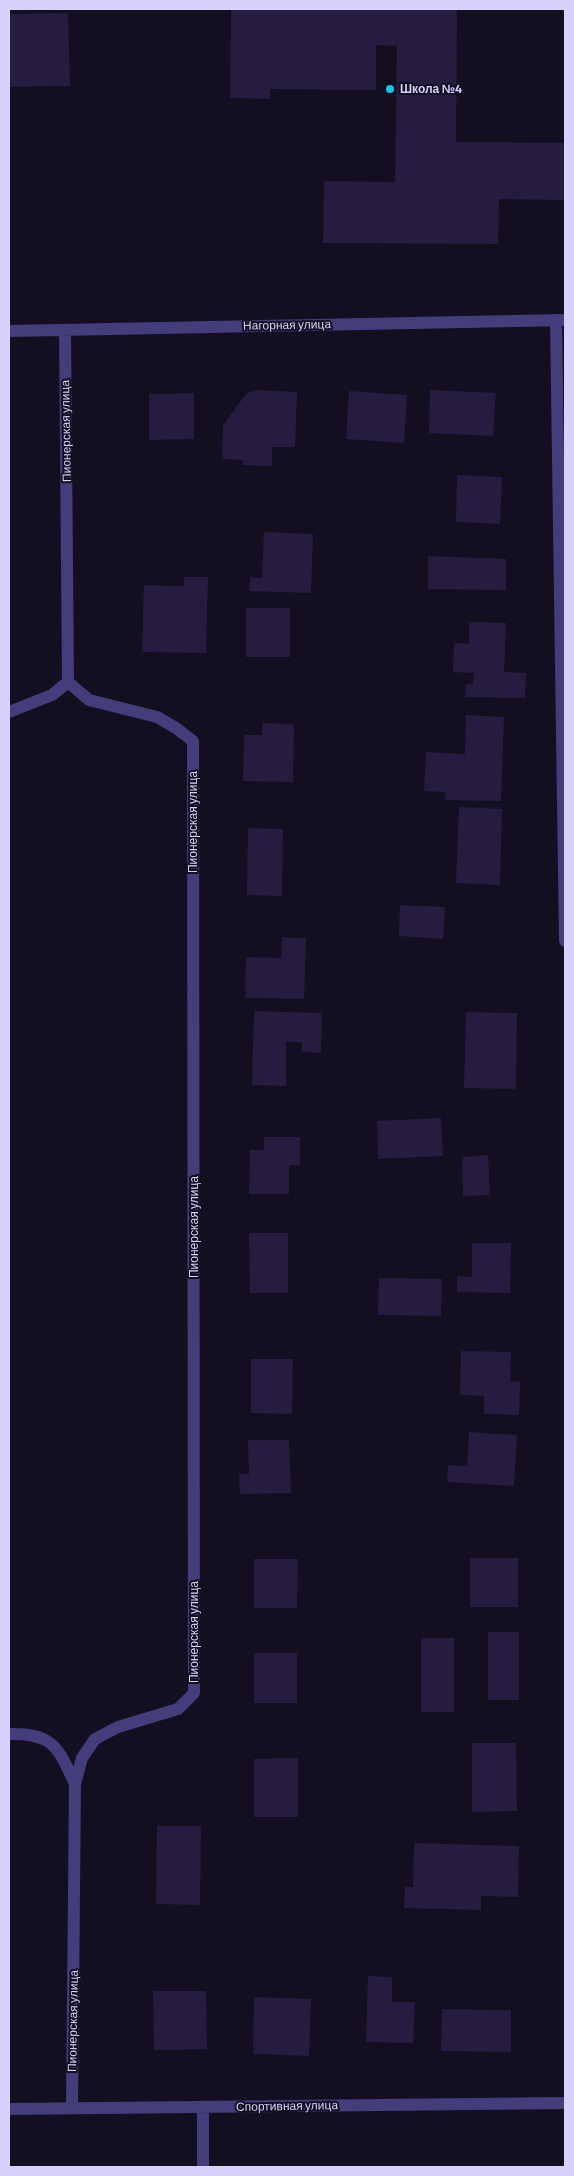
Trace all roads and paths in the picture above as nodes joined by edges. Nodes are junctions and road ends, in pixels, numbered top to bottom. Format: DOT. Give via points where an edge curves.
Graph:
graph roads {
  1 [pos="561,320"];
  2 [pos="64,330"];
  3 [pos="9,331"];
  4 [pos="68,682"];
  5 [pos="9,712"];
  6 [pos="565,941"];
  7 [pos="9,1734"];
  8 [pos="75,1784"];
  9 [pos="565,2104"];
  10 [pos="203,2107"];
  11 [pos="72,2108"];
  12 [pos="9,2109"];
  13 [pos="203,2167"];
  1 -- 2 [label="street, Нагорная улица"];
  1 -- 6 [label="street"];
  2 -- 3 [label="street, Нагорная улица"];
  2 -- 4 [label="street, Пионерская улица"];
  4 -- 5 [label="street" via="52,695"];
  4 -- 8 [label="street, Пионерская улица" via="89,700 157,717 193,741 194,1693 178,1709 118,1726 95,1739 82,1758"];
  7 -- 8 [label="street, Пионерская улица" via="28,1734 49,1741 61,1754"];
  8 -- 11 [label="street, Пионерская улица"];
  9 -- 10 [label="street, Спортивная улица"];
  10 -- 11 [label="street, Спортивная улица"];
  10 -- 13 [label="street"];
  11 -- 12 [label="street, Спортивная улица"];
}
